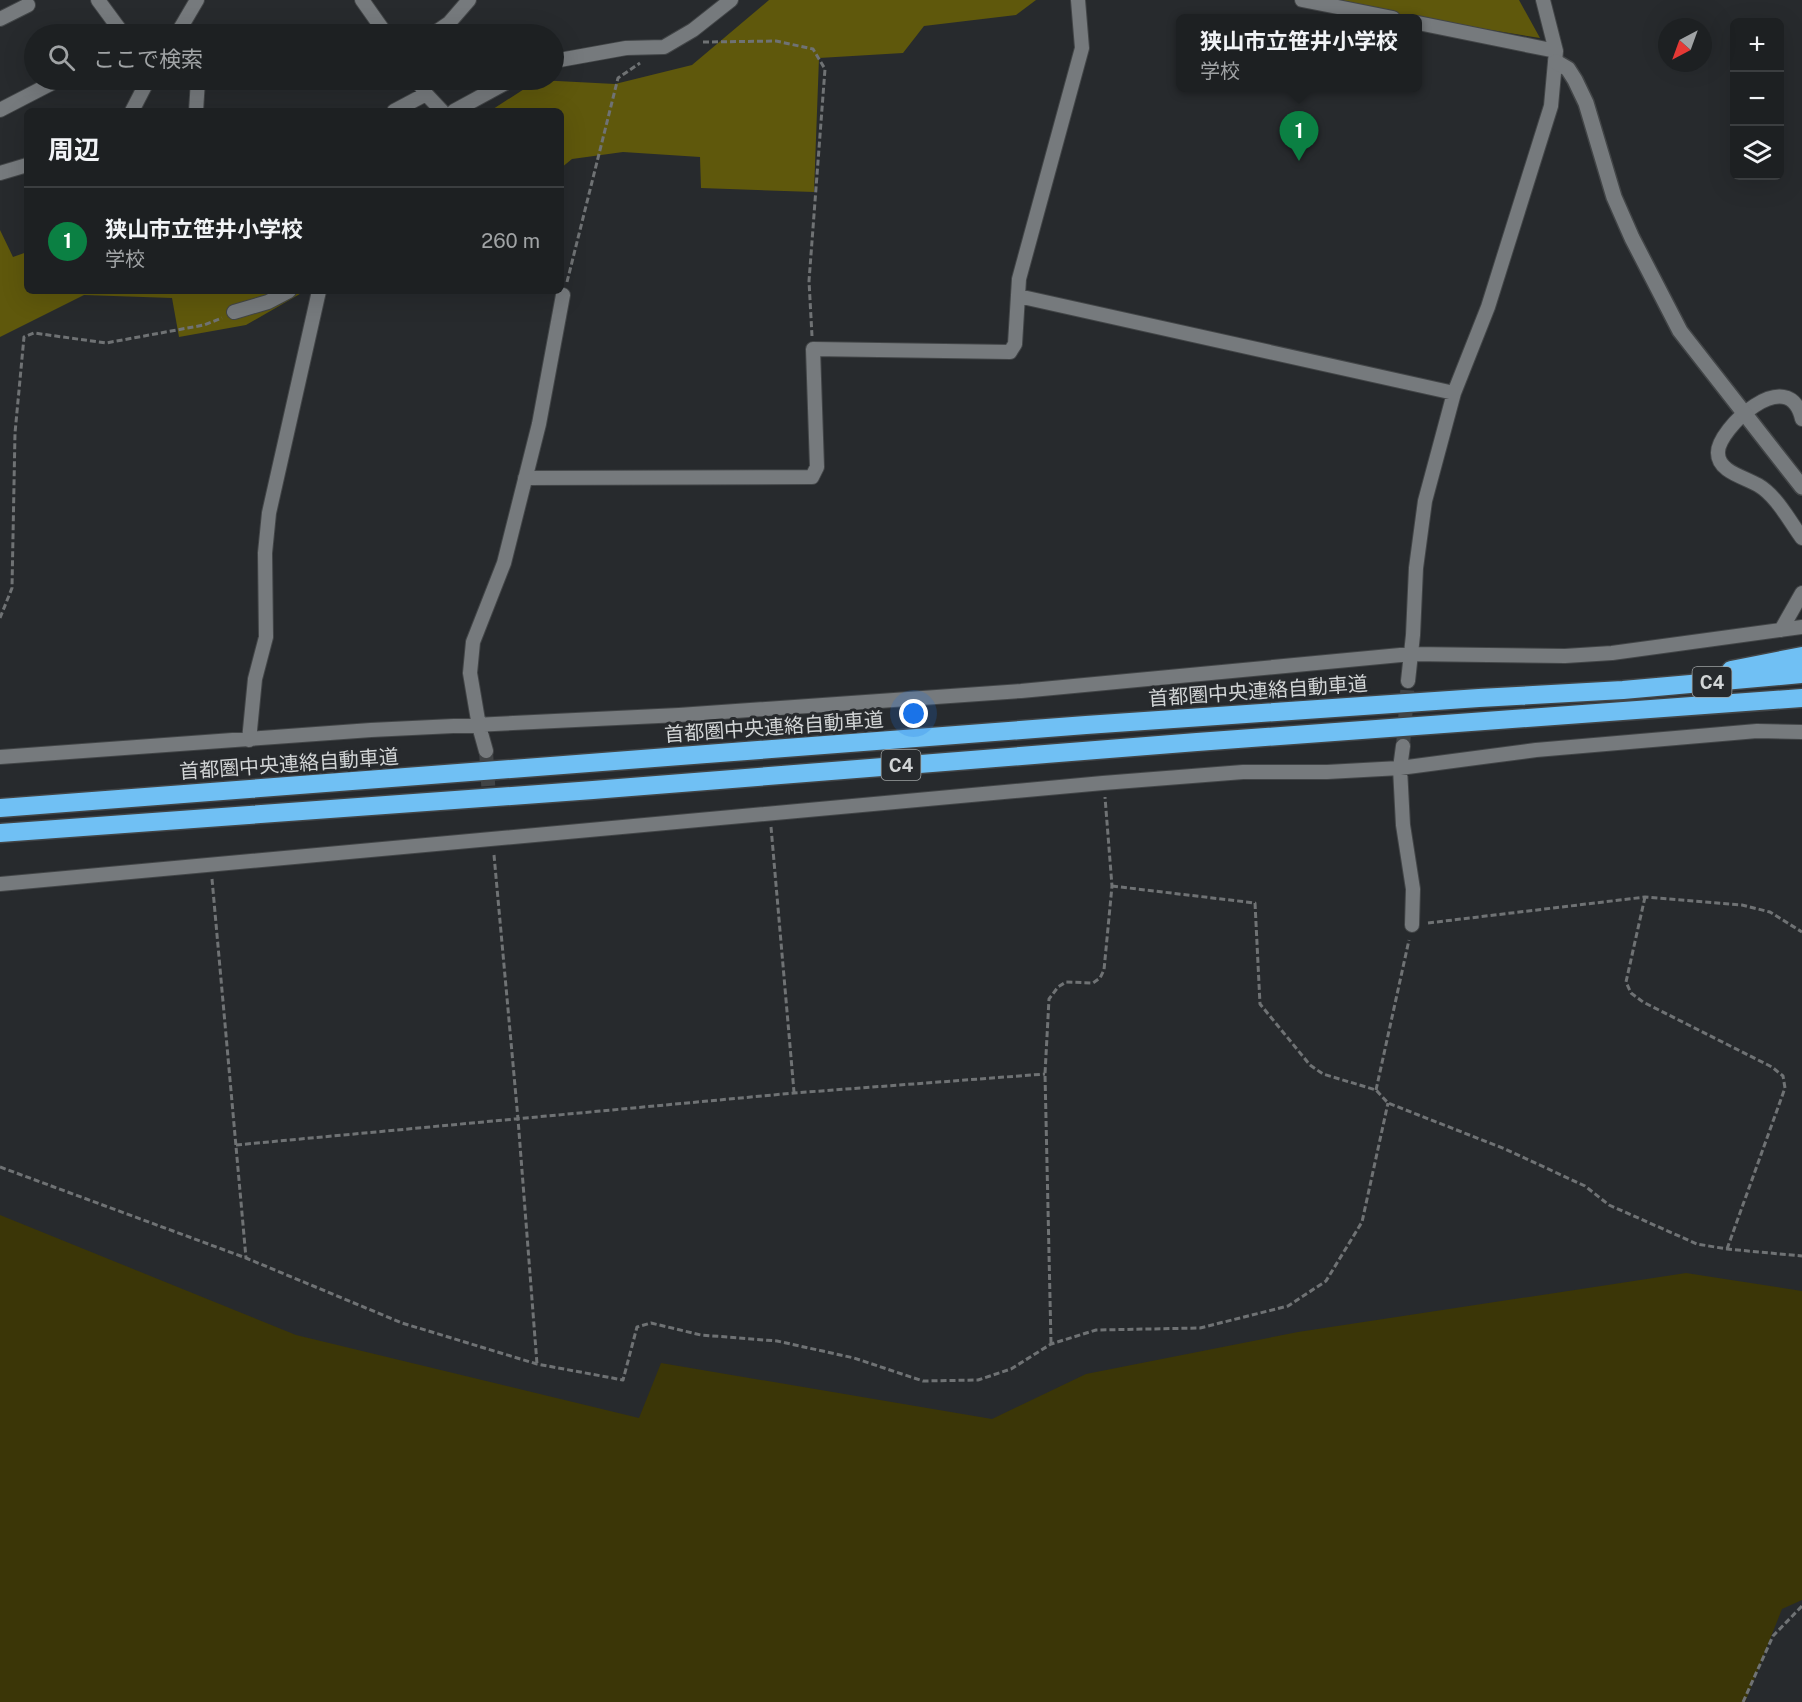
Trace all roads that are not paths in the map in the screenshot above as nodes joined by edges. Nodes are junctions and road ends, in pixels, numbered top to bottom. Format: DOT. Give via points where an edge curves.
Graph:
graph roads {
  1 [pos="98,0"];
  2 [pos="197,0"];
  3 [pos="362,0"];
  4 [pos="469,0"];
  5 [pos="731,0"];
  6 [pos="1078,0"];
  7 [pos="1302,0"];
  8 [pos="1543,0"];
  9 [pos="28,5"];
  10 [pos="1373,14"];
  11 [pos="0,19"];
  12 [pos="116,24"];
  13 [pos="183,24"];
  14 [pos="379,24"];
  15 [pos="449,24"];
  16 [pos="1422,24"];
  17 [pos="1556,57"];
  18 [pos="564,59"];
  19 [pos="39,90"];
  20 [pos="143,90"];
  21 [pos="197,90"];
  22 [pos="423,90"];
  23 [pos="493,90"];
  24 [pos="426,94"];
  25 [pos="134,108"];
  26 [pos="196,108"];
  27 [pos="400,108"];
  28 [pos="439,108"];
  29 [pos="460,108"];
  30 [pos="0,110"];
  31 [pos="24,166"];
  32 [pos="0,173"];
  33 [pos="283,294"];
  34 [pos="318,294"];
  35 [pos="563,295"];
  36 [pos="1018,296"];
  37 [pos="234,312"];
  38 [pos="1454,393"];
  39 [pos="1746,413"];
  40 [pos="1802,419"];
  41 [pos="525,478"];
  42 [pos="1802,487"];
  43 [pos="1802,538"];
  44 [pos="1802,593"];
  45 [pos="1802,627"];
  46 [pos="1781,630"];
  47 [pos="1411,654"];
  48 [pos="1802,656"];
  49 [pos="1802,674"];
  50 [pos="1408,681"];
  51 [pos="1623,690"];
  52 [pos="1802,698"];
  53 [pos="479,726"];
  54 [pos="1802,732"];
  55 [pos="249,740"];
  56 [pos="1403,746"];
  57 [pos="486,752"];
  58 [pos="0,757"];
  59 [pos="1400,768"];
  60 [pos="0,808"];
  61 [pos="0,833"];
  62 [pos="0,884"];
  63 [pos="1412,925"];
  1 -- 12 [label="street"];
  2 -- 13 [label="street"];
  3 -- 14 [label="street"];
  4 -- 15 [label="street"];
  5 -- 18 [label="street" via="669,44"];
  6 -- 36 [label="street" via="1082,48 1019,279"];
  7 -- 10 [label="street"];
  8 -- 17 [label="street"];
  9 -- 11 [label="street"];
  16 -- 17 [label="street"];
  17 -- 38 [label="street" via="1551,106 1488,307"];
  17 -- 39 [label="street" via="1568,69 1582,95 1614,197 1680,331"];
  19 -- 30 [label="street"];
  20 -- 25 [label="street"];
  21 -- 26 [label="street"];
  22 -- 24 [label="street"];
  23 -- 29 [label="street"];
  24 -- 27 [label="street"];
  24 -- 28 [label="street"];
  31 -- 32 [label="street"];
  33 -- 37 [label="street"];
  34 -- 55 [label="street" via="269,513 265,553 266,637 255,679"];
  35 -- 41 [label="street"];
  36 -- 38 [label="street"];
  36 -- 41 [label="street" via="1015,344 1010,352 813,349 817,467 812,477"];
  38 -- 47 [label="street" via="1425,501"];
  39 -- 40 [label="street" via="1767,398 1782,395 1793,401"];
  39 -- 42 [label="street"];
  39 -- 43 [label="street" via="1725,434 1717,455 1722,465 1771,496"];
  41 -- 53 [label="street" via="504,563 473,642 470,673"];
  44 -- 46 [label="street"];
  45 -- 46 [label="street"];
  46 -- 47 [label="street" via="1565,656"];
  47 -- 50 [label="street"];
  47 -- 53 [label="street" via="1021,691"];
  48 -- 51 [label="highway"];
  49 -- 51 [label="highway, 首都圏中央連絡自動車道 / C4"];
  51 -- 60 [label="highway, 首都圏中央連絡自動車道 / C4" via="1110,724"];
  52 -- 61 [label="highway, C4"];
  53 -- 55 [label="street"];
  53 -- 57 [label="street"];
  54 -- 59 [label="street" via="1757,731 1536,750"];
  55 -- 58 [label="street"];
  56 -- 59 [label="street"];
  59 -- 62 [label="street" via="1244,772 1103,783"];
  59 -- 63 [label="street" via="1403,825 1413,889"];
}
